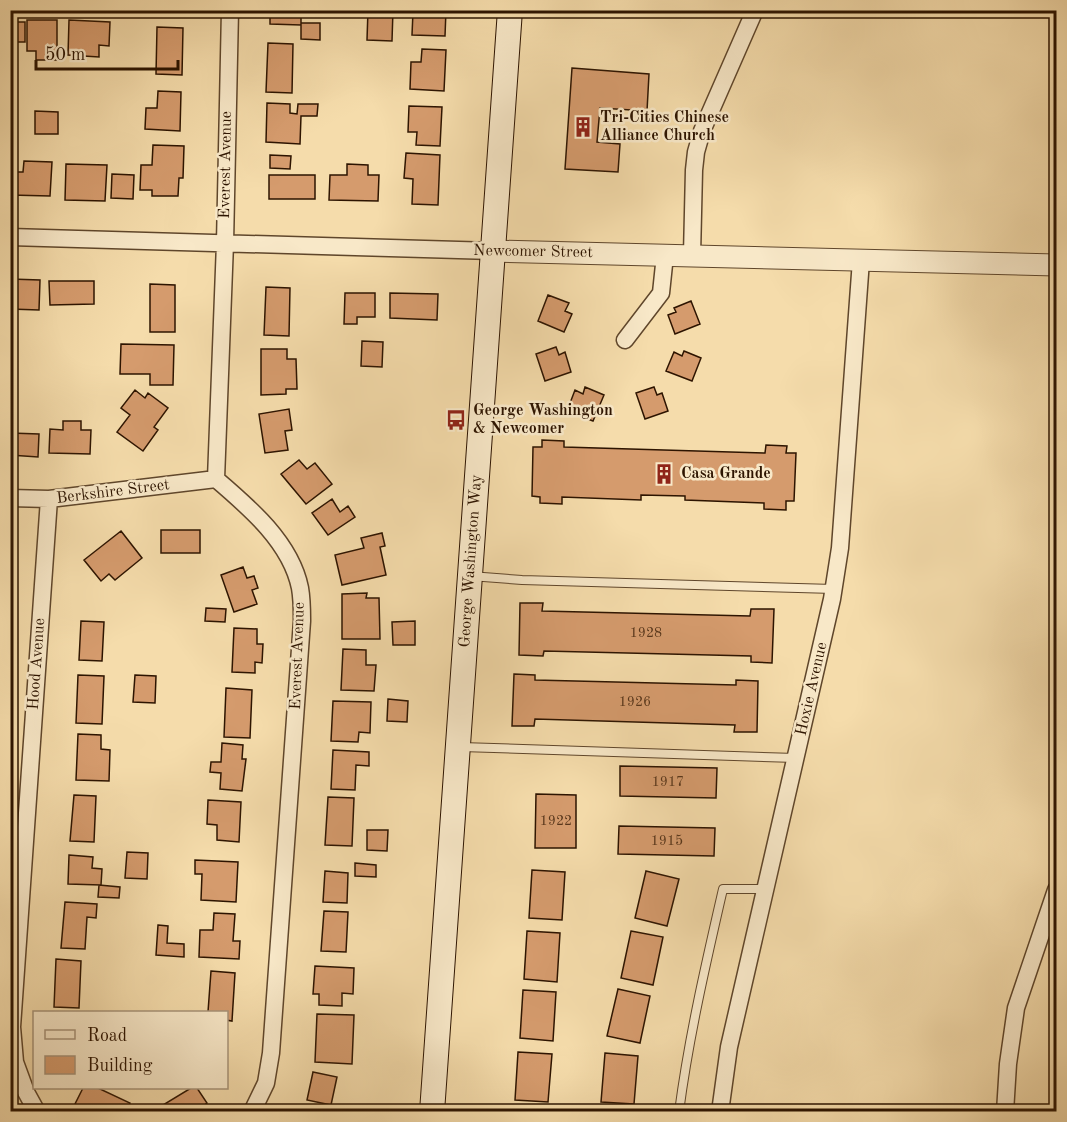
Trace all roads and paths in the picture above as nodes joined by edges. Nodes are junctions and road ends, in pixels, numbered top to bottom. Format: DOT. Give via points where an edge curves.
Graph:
graph roads {
  1 [pos="230,10"];
  2 [pos="510,10"];
  3 [pos="755,10"];
  4 [pos="10,237"];
  5 [pos="225,243"];
  6 [pos="493,250"];
  7 [pos="665,255"];
  8 [pos="692,255"];
  9 [pos="861,260"];
  10 [pos="1056,265"];
  11 [pos="625,340"];
  12 [pos="216,479"];
  13 [pos="10,498"];
  14 [pos="49,499"];
  15 [pos="470,576"];
  16 [pos="834,589"];
  17 [pos="458,747"];
  18 [pos="796,758"];
  19 [pos="765,889"];
  20 [pos="1056,890"];
  21 [pos="1052,915"];
  22 [pos="37,1112"];
  23 [pos="252,1112"];
  24 [pos="432,1112"];
  25 [pos="679,1112"];
  26 [pos="720,1112"];
  27 [pos="1005,1112"];
  1 -- 5 [label="street, Everest Avenue"];
  2 -- 6 [label="main road, George Washington Way"];
  3 -- 8 [label="street" via="696,152"];
  4 -- 5 [label="street, Newcomer Street"];
  5 -- 6 [label="street, Newcomer Street"];
  5 -- 12 [label="street, Everest Avenue"];
  6 -- 7 [label="street, Newcomer Street"];
  6 -- 15 [label="main road, George Washington Way"];
  7 -- 8 [label="street, Newcomer Street"];
  7 -- 11 [label="street" via="661,293"];
  8 -- 9 [label="street, Newcomer Street"];
  9 -- 10 [label="street, Newcomer Street"];
  9 -- 16 [label="street, Hoxie Avenue"];
  12 -- 14 [label="street, Berkshire Street"];
  12 -- 23 [label="street, Everest Avenue" via="277,539 290,560 300,588 302,621 271,1053 266,1083"];
  13 -- 14 [label="street, Berkshire Street"];
  14 -- 22 [label="street, Hood Avenue" via="12,1027 15,1062"];
  15 -- 16 [label="lane"];
  15 -- 17 [label="main road, George Washington Way"];
  16 -- 18 [label="street, Hoxie Avenue"];
  17 -- 18 [label="lane"];
  17 -- 24 [label="main road, George Washington Way"];
  18 -- 19 [label="street, Hoxie Avenue"];
  19 -- 25 [label="lane" via="723,889 686,1056"];
  19 -- 26 [label="street, Hoxie Avenue" via="729,1047"];
  20 -- 21 [label="street"];
  21 -- 27 [label="street" via="1016,1008"];
}
